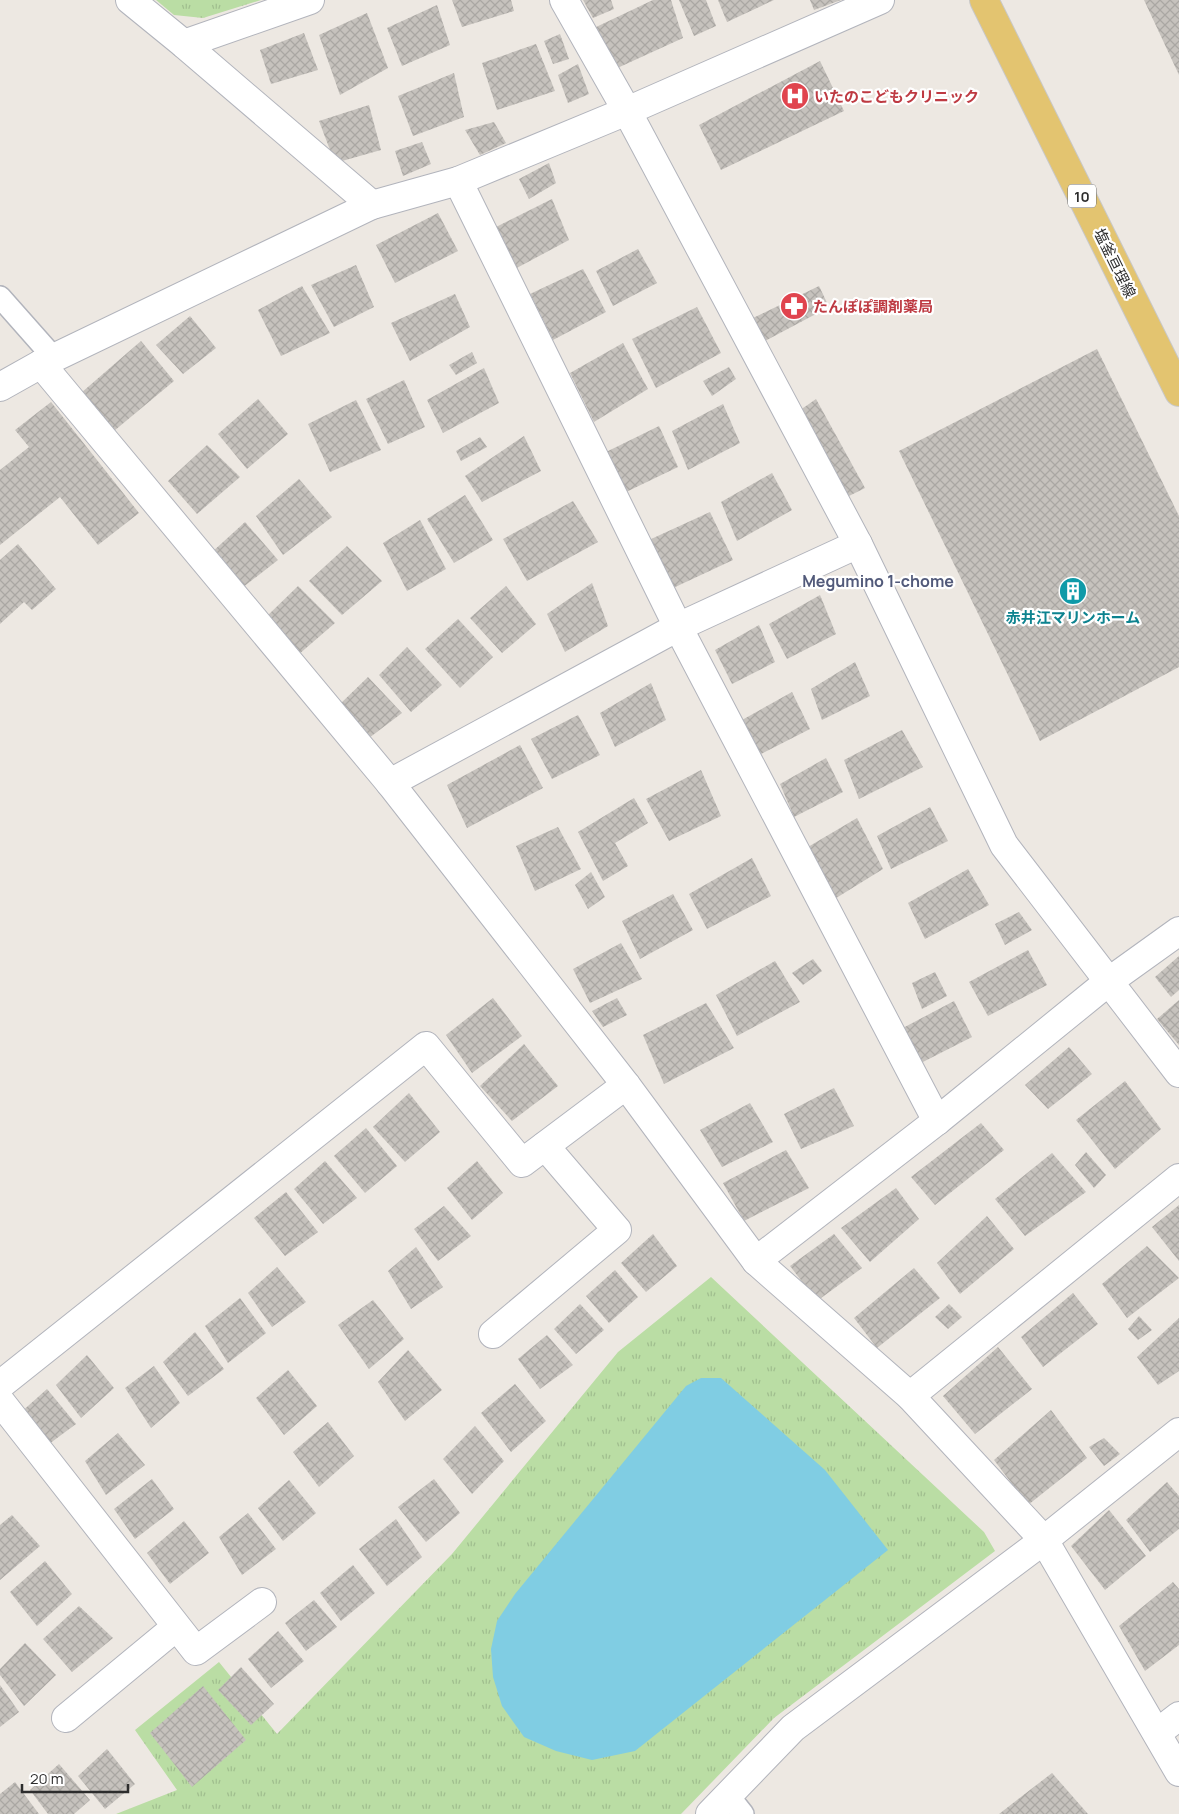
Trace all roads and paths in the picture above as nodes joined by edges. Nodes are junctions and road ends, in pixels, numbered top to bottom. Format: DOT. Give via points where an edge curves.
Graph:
graph roads {
  1 [pos="130,0"];
  2 [pos="310,0"];
  3 [pos="564,0"];
  4 [pos="880,0"];
  5 [pos="984,0"];
  6 [pos="184,44"];
  7 [pos="626,111"];
  8 [pos="458,181"];
  9 [pos="372,205"];
  10 [pos="0,297"];
  11 [pos="47,361"];
  12 [pos="0,387"];
  13 [pos="1179,392"];
  14 [pos="858,544"];
  15 [pos="678,627"];
  16 [pos="390,783"];
  17 [pos="1179,930"];
  18 [pos="1108,982"];
  19 [pos="1179,1073"];
  20 [pos="626,1085"];
  21 [pos="937,1121"];
  22 [pos="545,1146"];
  23 [pos="1179,1178"];
  24 [pos="756,1261"];
  25 [pos="493,1334"];
  26 [pos="0,1385"];
  27 [pos="910,1396"];
  28 [pos="0,1401"];
  29 [pos="1179,1432"];
  30 [pos="1044,1540"];
  31 [pos="262,1602"];
  32 [pos="176,1627"];
  33 [pos="1179,1716"];
  34 [pos="66,1718"];
  35 [pos="1158,1733"];
  36 [pos="1179,1772"];
  37 [pos="736,1804"];
  38 [pos="710,1814"];
  1 -- 6 [label="street"];
  2 -- 6 [label="street"];
  3 -- 7 [label="street"];
  4 -- 7 [label="street"];
  5 -- 13 [label="main road, 塩釜亘理線 / 10"];
  6 -- 9 [label="street"];
  7 -- 8 [label="street"];
  7 -- 14 [label="street"];
  8 -- 9 [label="street"];
  8 -- 15 [label="street"];
  9 -- 11 [label="street"];
  10 -- 11 [label="lane"];
  11 -- 12 [label="street"];
  11 -- 16 [label="street"];
  14 -- 15 [label="street"];
  14 -- 18 [label="street" via="1004,845"];
  15 -- 16 [label="street"];
  15 -- 21 [label="street"];
  16 -- 20 [label="street"];
  17 -- 18 [label="street"];
  18 -- 19 [label="street"];
  18 -- 21 [label="street"];
  20 -- 22 [label="street"];
  20 -- 24 [label="street"];
  21 -- 24 [label="street"];
  22 -- 25 [label="street" via="617,1230"];
  22 -- 26 [label="street" via="522,1163 426,1046"];
  23 -- 27 [label="street"];
  24 -- 27 [label="street"];
  27 -- 30 [label="street"];
  28 -- 32 [label="street"];
  29 -- 30 [label="street"];
  30 -- 35 [label="street"];
  30 -- 37 [label="street" via="793,1728"];
  31 -- 32 [label="street" via="196,1651"];
  32 -- 34 [label="street"];
  33 -- 35 [label="street"];
  35 -- 36 [label="street"];
  37 -- 38 [label="street"];
}
